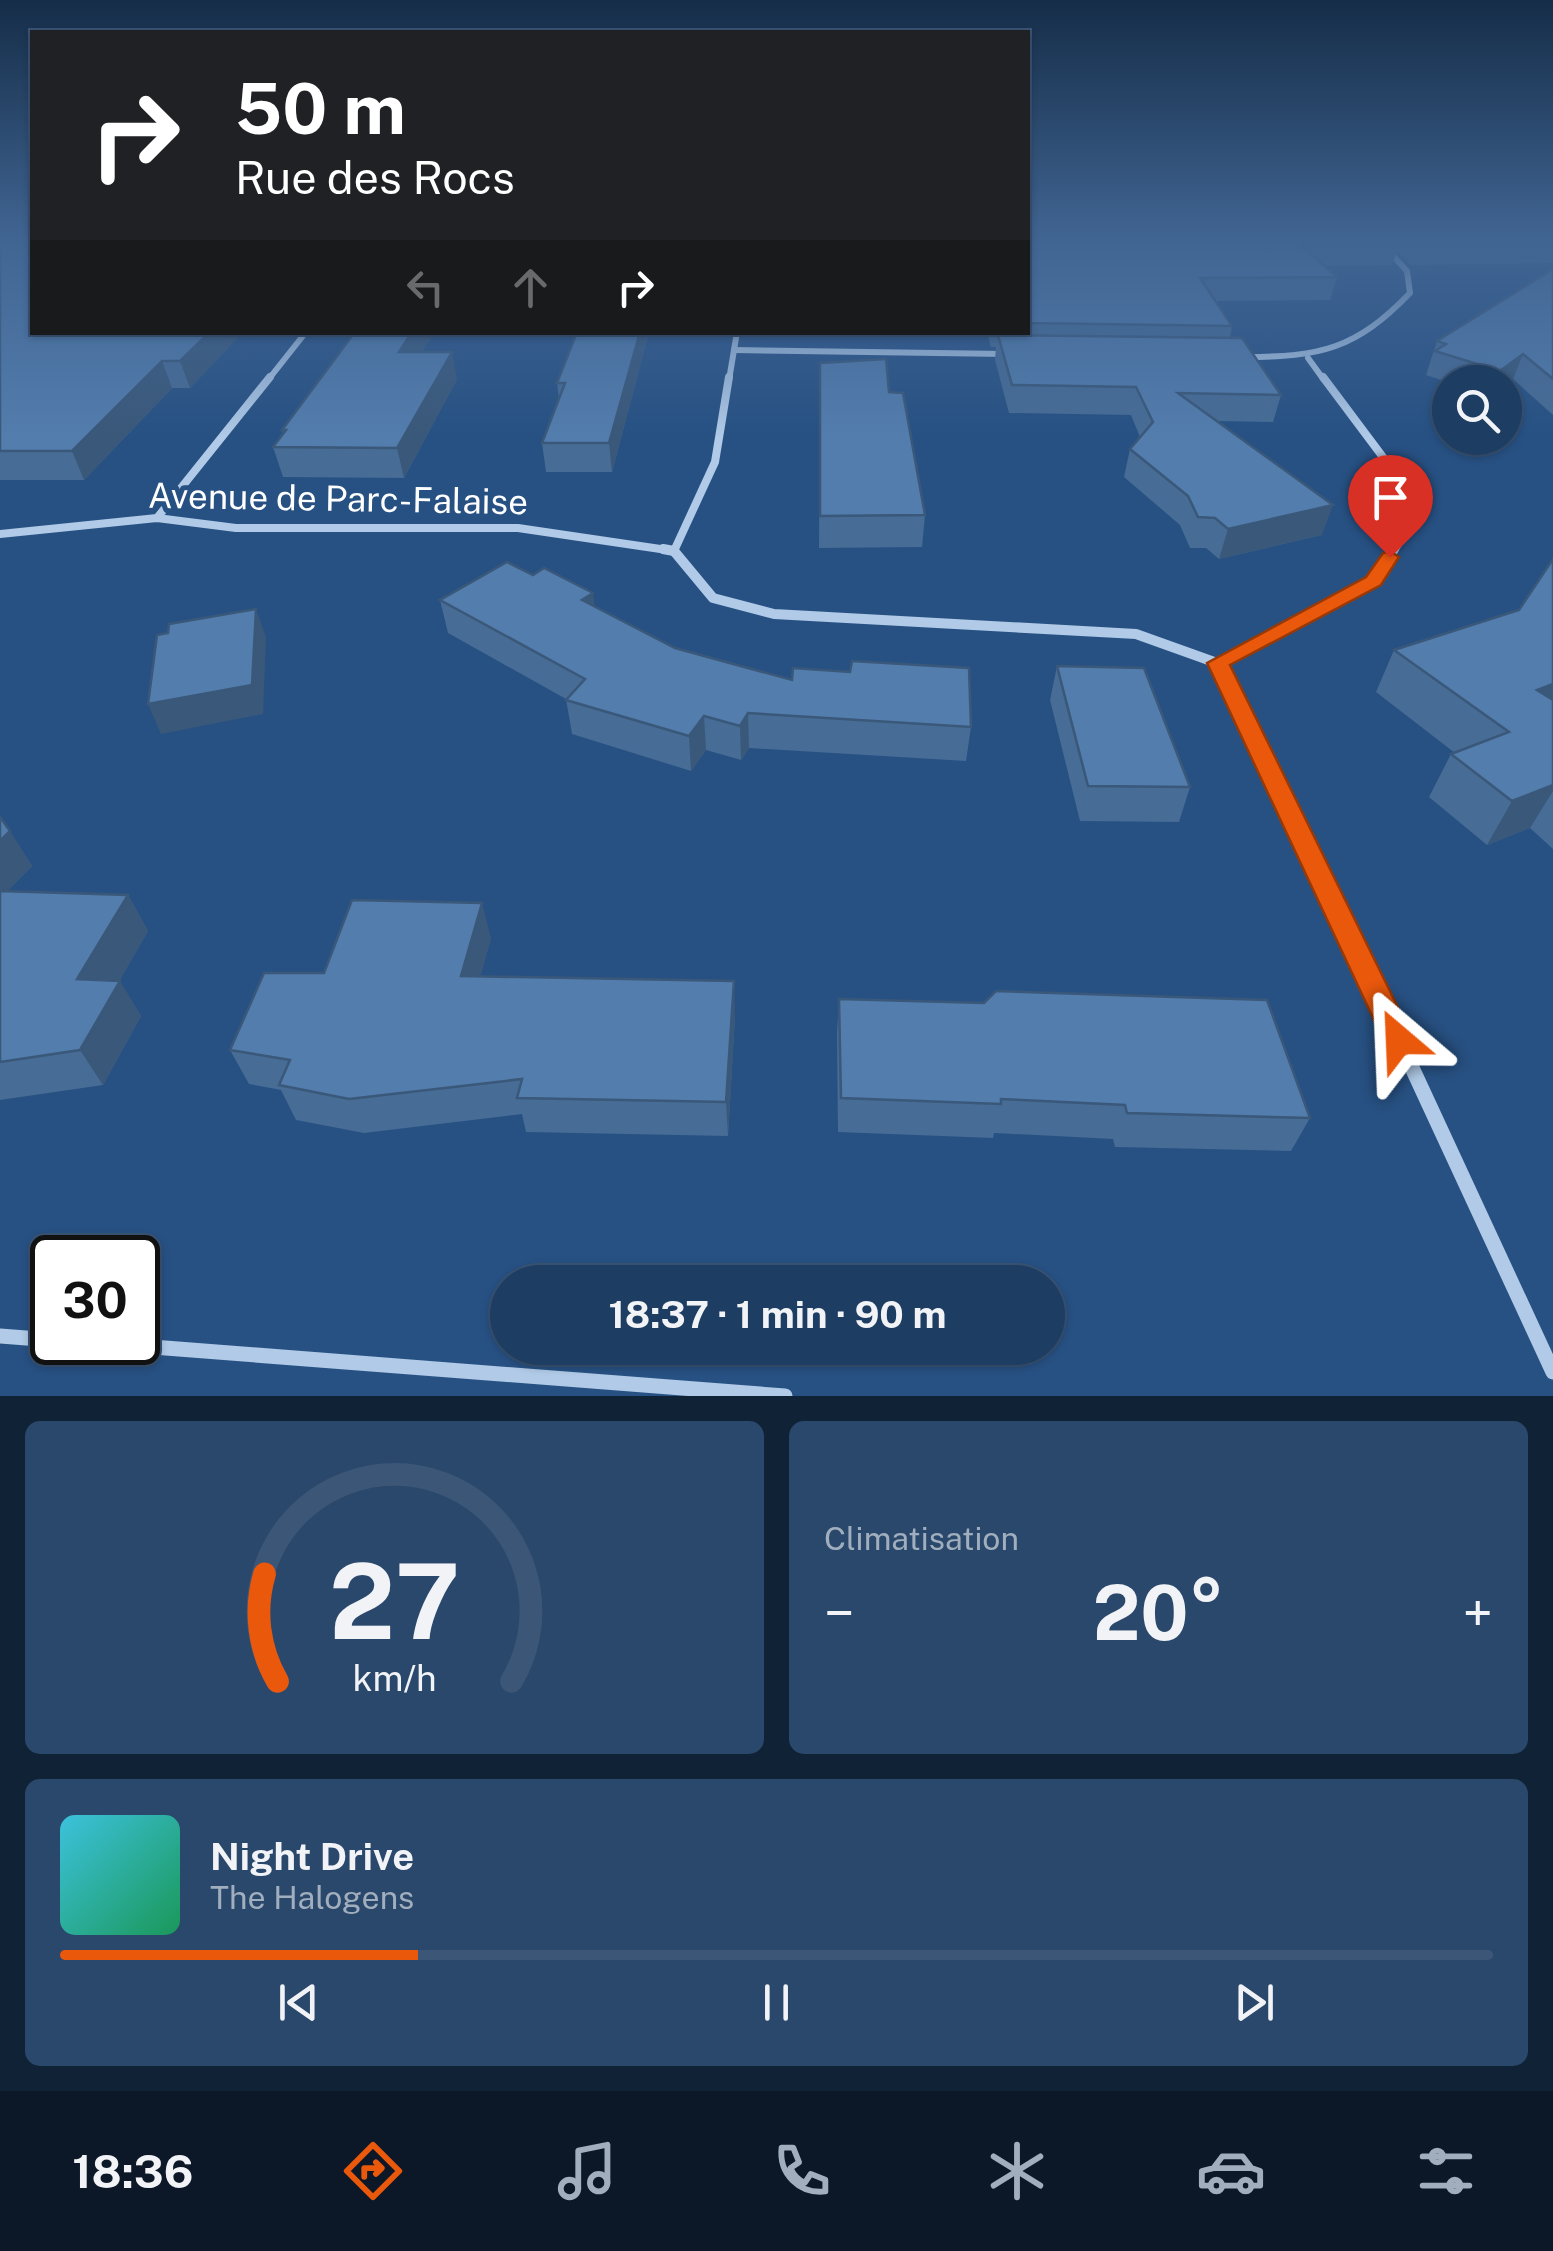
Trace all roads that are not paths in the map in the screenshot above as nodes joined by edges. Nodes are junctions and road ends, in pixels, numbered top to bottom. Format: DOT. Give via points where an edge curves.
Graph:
graph roads {
  1 [pos="1396,308"];
  2 [pos="304,335"];
  3 [pos="736,335"];
  4 [pos="734,350"];
  5 [pos="1009,354"];
  6 [pos="1228,357"];
  7 [pos="1308,358"];
  8 [pos="157,518"];
  9 [pos="0,534"];
  10 [pos="674,551"];
  11 [pos="1218,663"];
  12 [pos="0,1336"];
  13 [pos="30,1338"];
  14 [pos="160,1348"];
  15 [pos="1553,1372"];
  16 [pos="785,1396"];
  1 -- 7 [label="street" via="1329,354"];
  2 -- 8 [label="street"];
  3 -- 4 [label="street"];
  4 -- 5 [label="street"];
  4 -- 10 [label="street" via="715,462"];
  6 -- 7 [label="street"];
  7 -- 11 [label="street" via="1421,508 1374,581"];
  8 -- 9 [label="street, Avenue de Parc-Falaise"];
  8 -- 10 [label="street, Avenue de Parc-Falaise" via="236,528 518,528"];
  10 -- 11 [label="street" via="713,598 774,614 1136,634"];
  11 -- 15 [label="street"];
  12 -- 13 [label="street"];
  14 -- 16 [label="street"];
}
